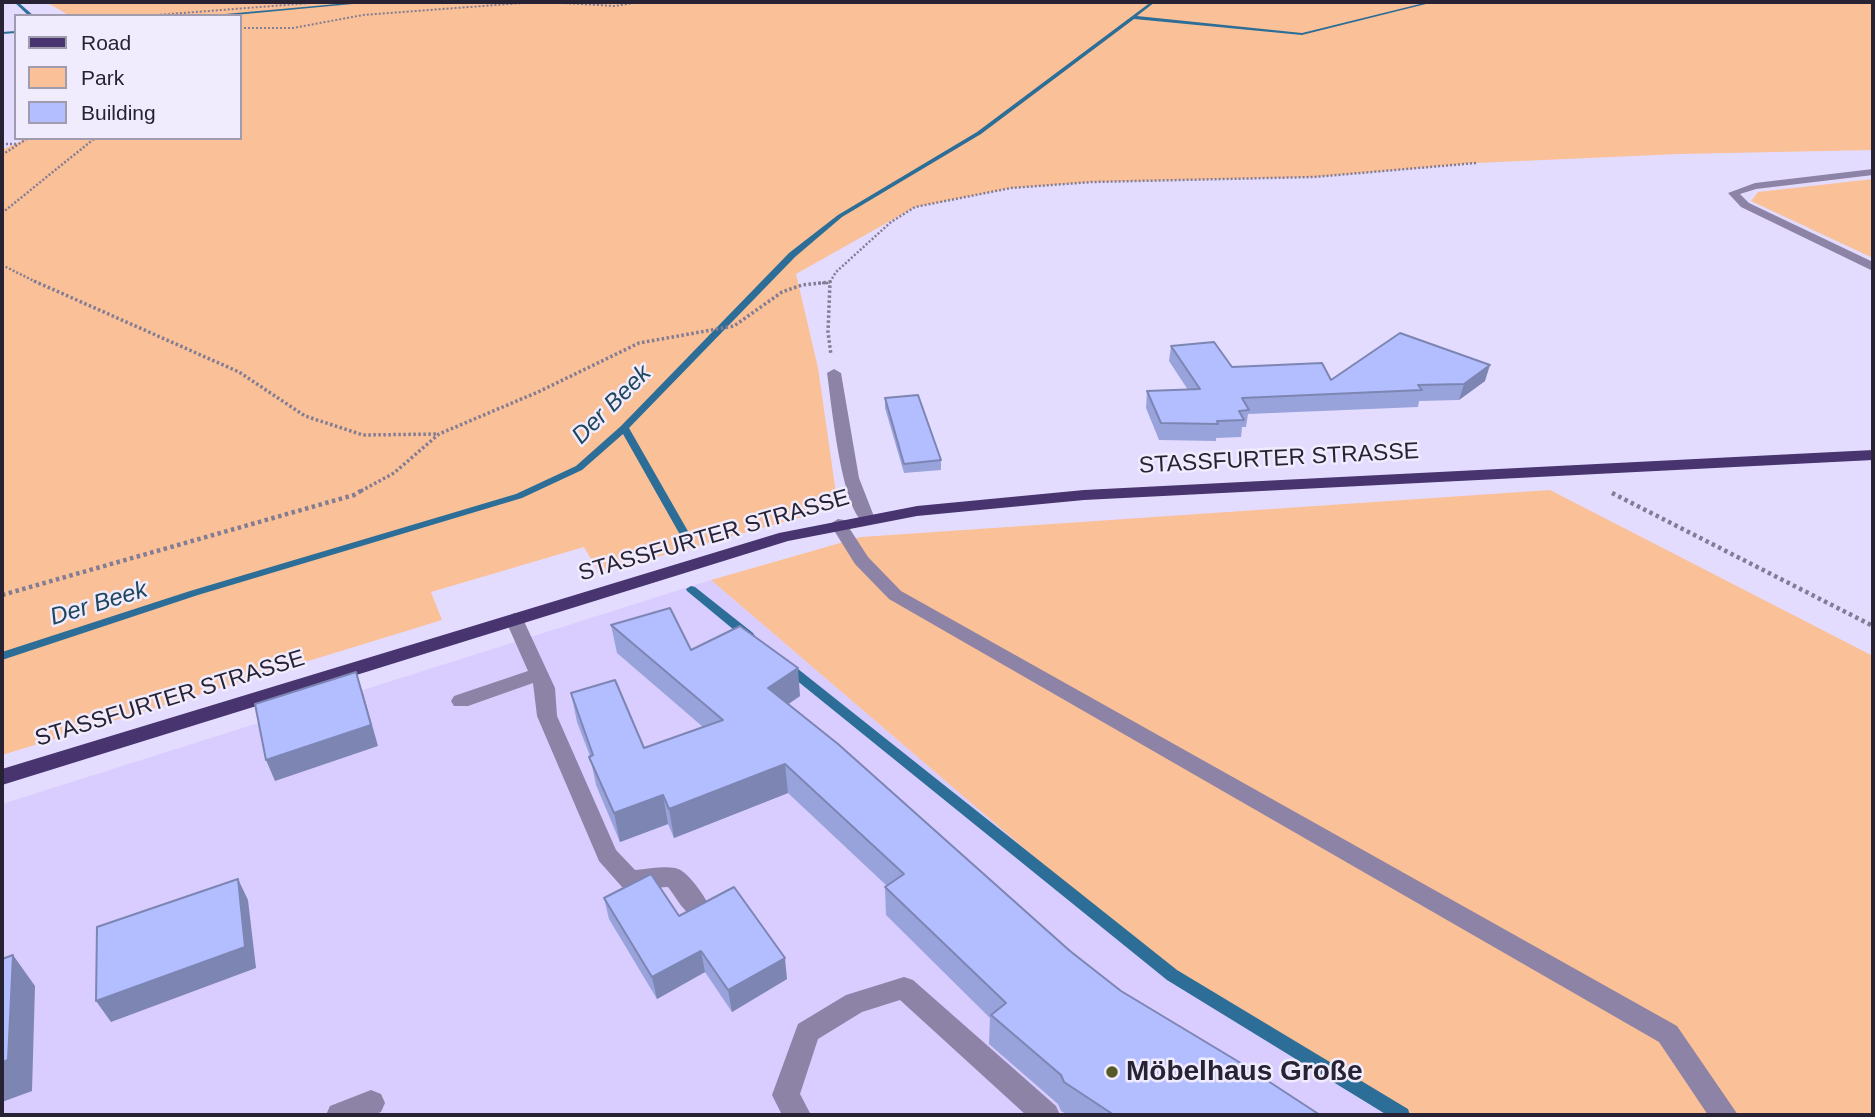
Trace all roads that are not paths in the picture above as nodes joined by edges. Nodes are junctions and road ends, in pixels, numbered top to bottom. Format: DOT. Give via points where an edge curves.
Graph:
graph roads {
  1 [pos="1873,172"];
  2 [pos="1873,267"];
  3 [pos="834,373"];
  4 [pos="1873,455"];
  5 [pos="866,519"];
  6 [pos="838,524"];
  7 [pos="514,619"];
  8 [pos="539,674"];
  9 [pos="461,701"];
  10 [pos="2,776"];
  11 [pos="699,909"];
  12 [pos="371,1103"];
  13 [pos="340,1115"];
  14 [pos="797,1115"];
  15 [pos="1046,1115"];
  16 [pos="1724,1115"];
  1 -- 2 [label="lane" via="1755,186 1733,193 1745,205"];
  3 -- 5 [label="lane" via="851,478"];
  4 -- 5 [label="main road, STASSFURTER STRASSE" via="1084,495"];
  5 -- 6 [label="main road, STASSFURTER STRASSE"];
  6 -- 7 [label="main road, STASSFURTER STRASSE"];
  6 -- 16 [label="lane" via="861,560 895,595 1668,1034"];
  7 -- 8 [label="lane"];
  7 -- 10 [label="main road, STASSFURTER STRASSE"];
  8 -- 9 [label="lane"];
  8 -- 11 [label="lane" via="547,716 607,855 630,880 674,877"];
  12 -- 13 [label="lane"];
  14 -- 15 [label="lane" via="786,1095 807,1032 855,1003 904,988"];
}
